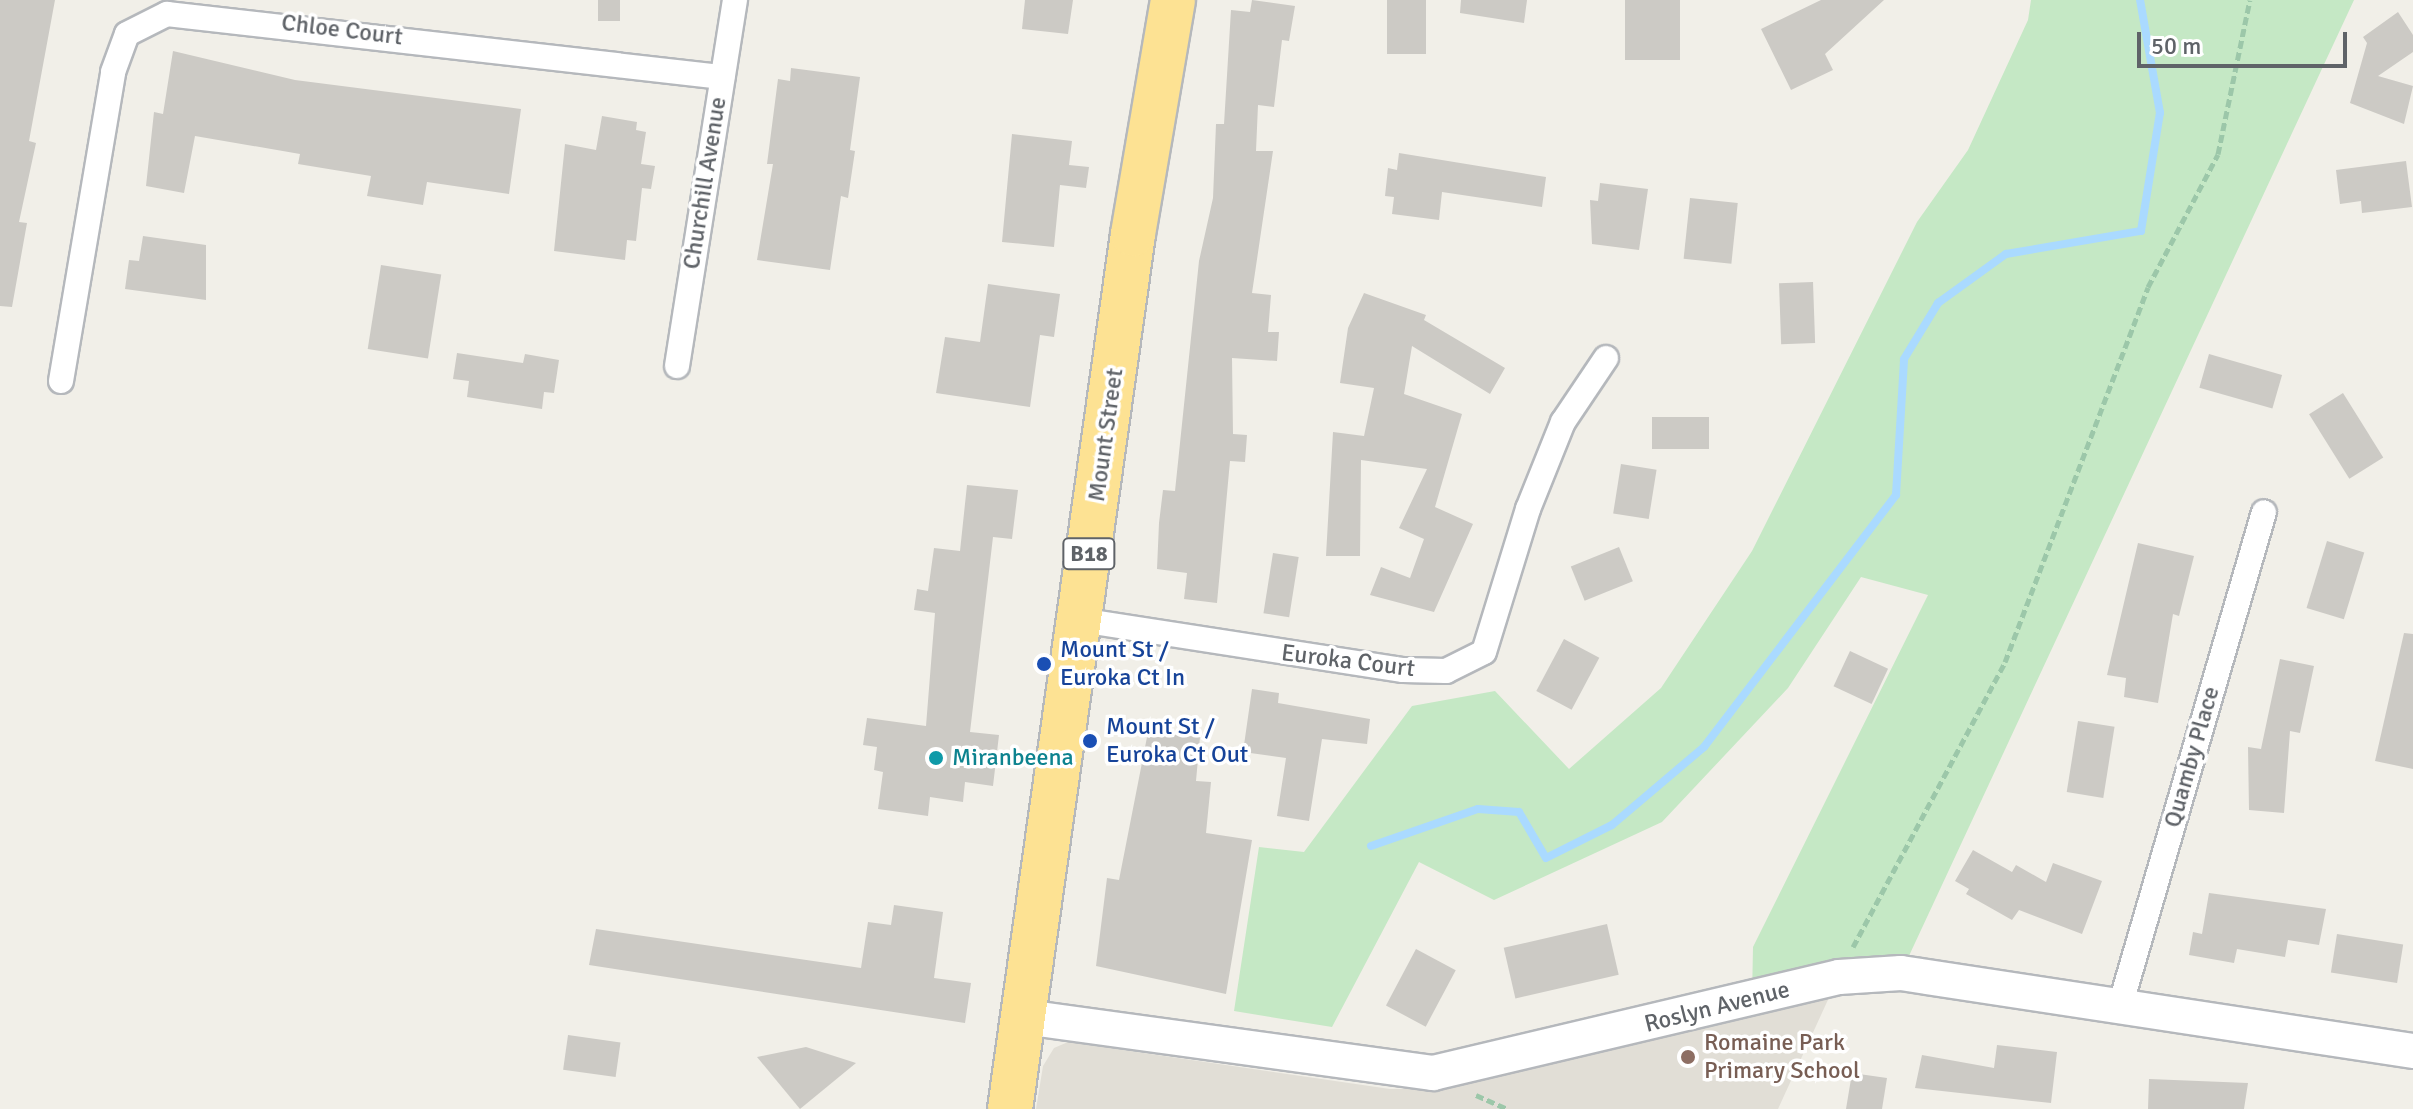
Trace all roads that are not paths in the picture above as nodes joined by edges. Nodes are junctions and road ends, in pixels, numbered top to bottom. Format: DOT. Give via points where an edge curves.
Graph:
graph roads {
  1 [pos="735,0"];
  2 [pos="1173,0"];
  3 [pos="722,77"];
  4 [pos="1606,358"];
  5 [pos="677,366"];
  6 [pos="61,381"];
  7 [pos="2264,512"];
  8 [pos="1080,620"];
  9 [pos="2121,1003"];
  10 [pos="1024,1017"];
  11 [pos="2413,1051"];
  12 [pos="1010,1109"];
  1 -- 3 [label="street, Churchill Avenue"];
  2 -- 8 [label="highway, Mount Street / B18"];
  3 -- 5 [label="street, Churchill Avenue"];
  3 -- 6 [label="street, Chloe Court" via="167,14 127,34 113,72"];
  4 -- 8 [label="street, Euroka Court" via="1563,422 1528,509 1484,652 1446,671 1403,670"];
  7 -- 9 [label="street, Quamby Place"];
  8 -- 10 [label="highway, Mount Street / B18"];
  9 -- 10 [label="street, Roslyn Avenue" via="1901,973 1839,977 1433,1073"];
  9 -- 11 [label="street, Roslyn Avenue"];
  10 -- 12 [label="highway, Mount Street / B18"];
}
